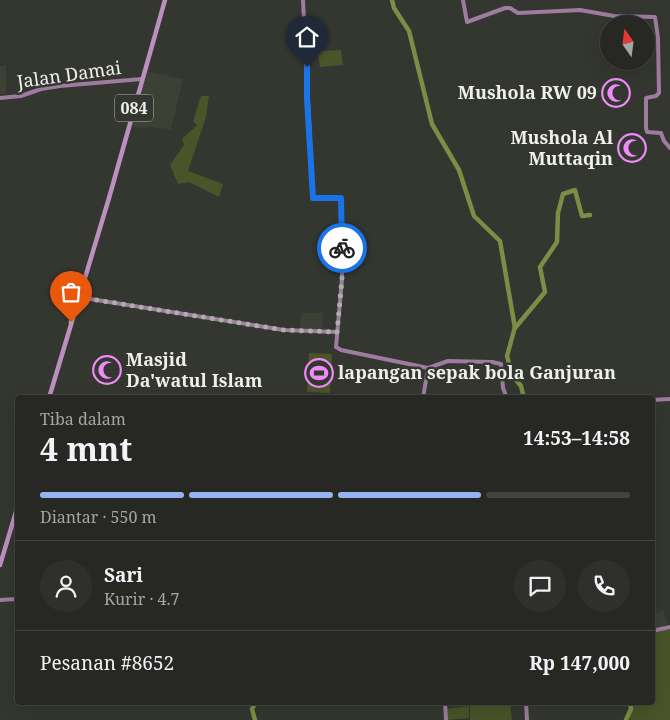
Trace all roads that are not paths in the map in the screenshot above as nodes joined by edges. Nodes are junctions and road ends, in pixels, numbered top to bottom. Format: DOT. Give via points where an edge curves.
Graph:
graph roads {
  1 [pos="165,0"];
  2 [pos="304,0"];
  3 [pos="463,0"];
  4 [pos="142,79"];
  5 [pos="0,98"];
  6 [pos="670,148"];
  7 [pos="78,297"];
  8 [pos="337,332"];
  9 [pos="428,368"];
  10 [pos="50,395"];
  11 [pos="424,395"];
  12 [pos="505,395"];
  13 [pos="670,399"];
  14 [pos="655,400"];
  15 [pos="15,515"];
  16 [pos="0,565"];
  17 [pos="15,599"];
  18 [pos="0,600"];
  19 [pos="670,627"];
  20 [pos="655,630"];
  21 [pos="445,705"];
  22 [pos="526,705"];
  23 [pos="446,720"];
  24 [pos="527,720"];
  1 -- 4 [label="main road, 084"];
  2 -- 8 [label="street" via="313,198 341,198 342,279"];
  3 -- 6 [label="street" via="467,22 505,8 518,13 580,10 614,16 655,17 659,93 646,98 647,132 661,133"];
  4 -- 5 [label="street, Jalan Damai" via="60,86"];
  4 -- 7 [label="main road, 084"];
  7 -- 8 [label="street" via="239,324"];
  7 -- 10 [label="main road, 084"];
  8 -- 9 [label="street" via="337,348 341,350"];
  9 -- 11 [label="street"];
  9 -- 12 [label="street" via="448,361 501,364"];
  13 -- 14 [label="street"];
  15 -- 16 [label="main road"];
  17 -- 18 [label="street"];
  19 -- 20 [label="street"];
  21 -- 23 [label="street"];
  22 -- 24 [label="street"];
}
